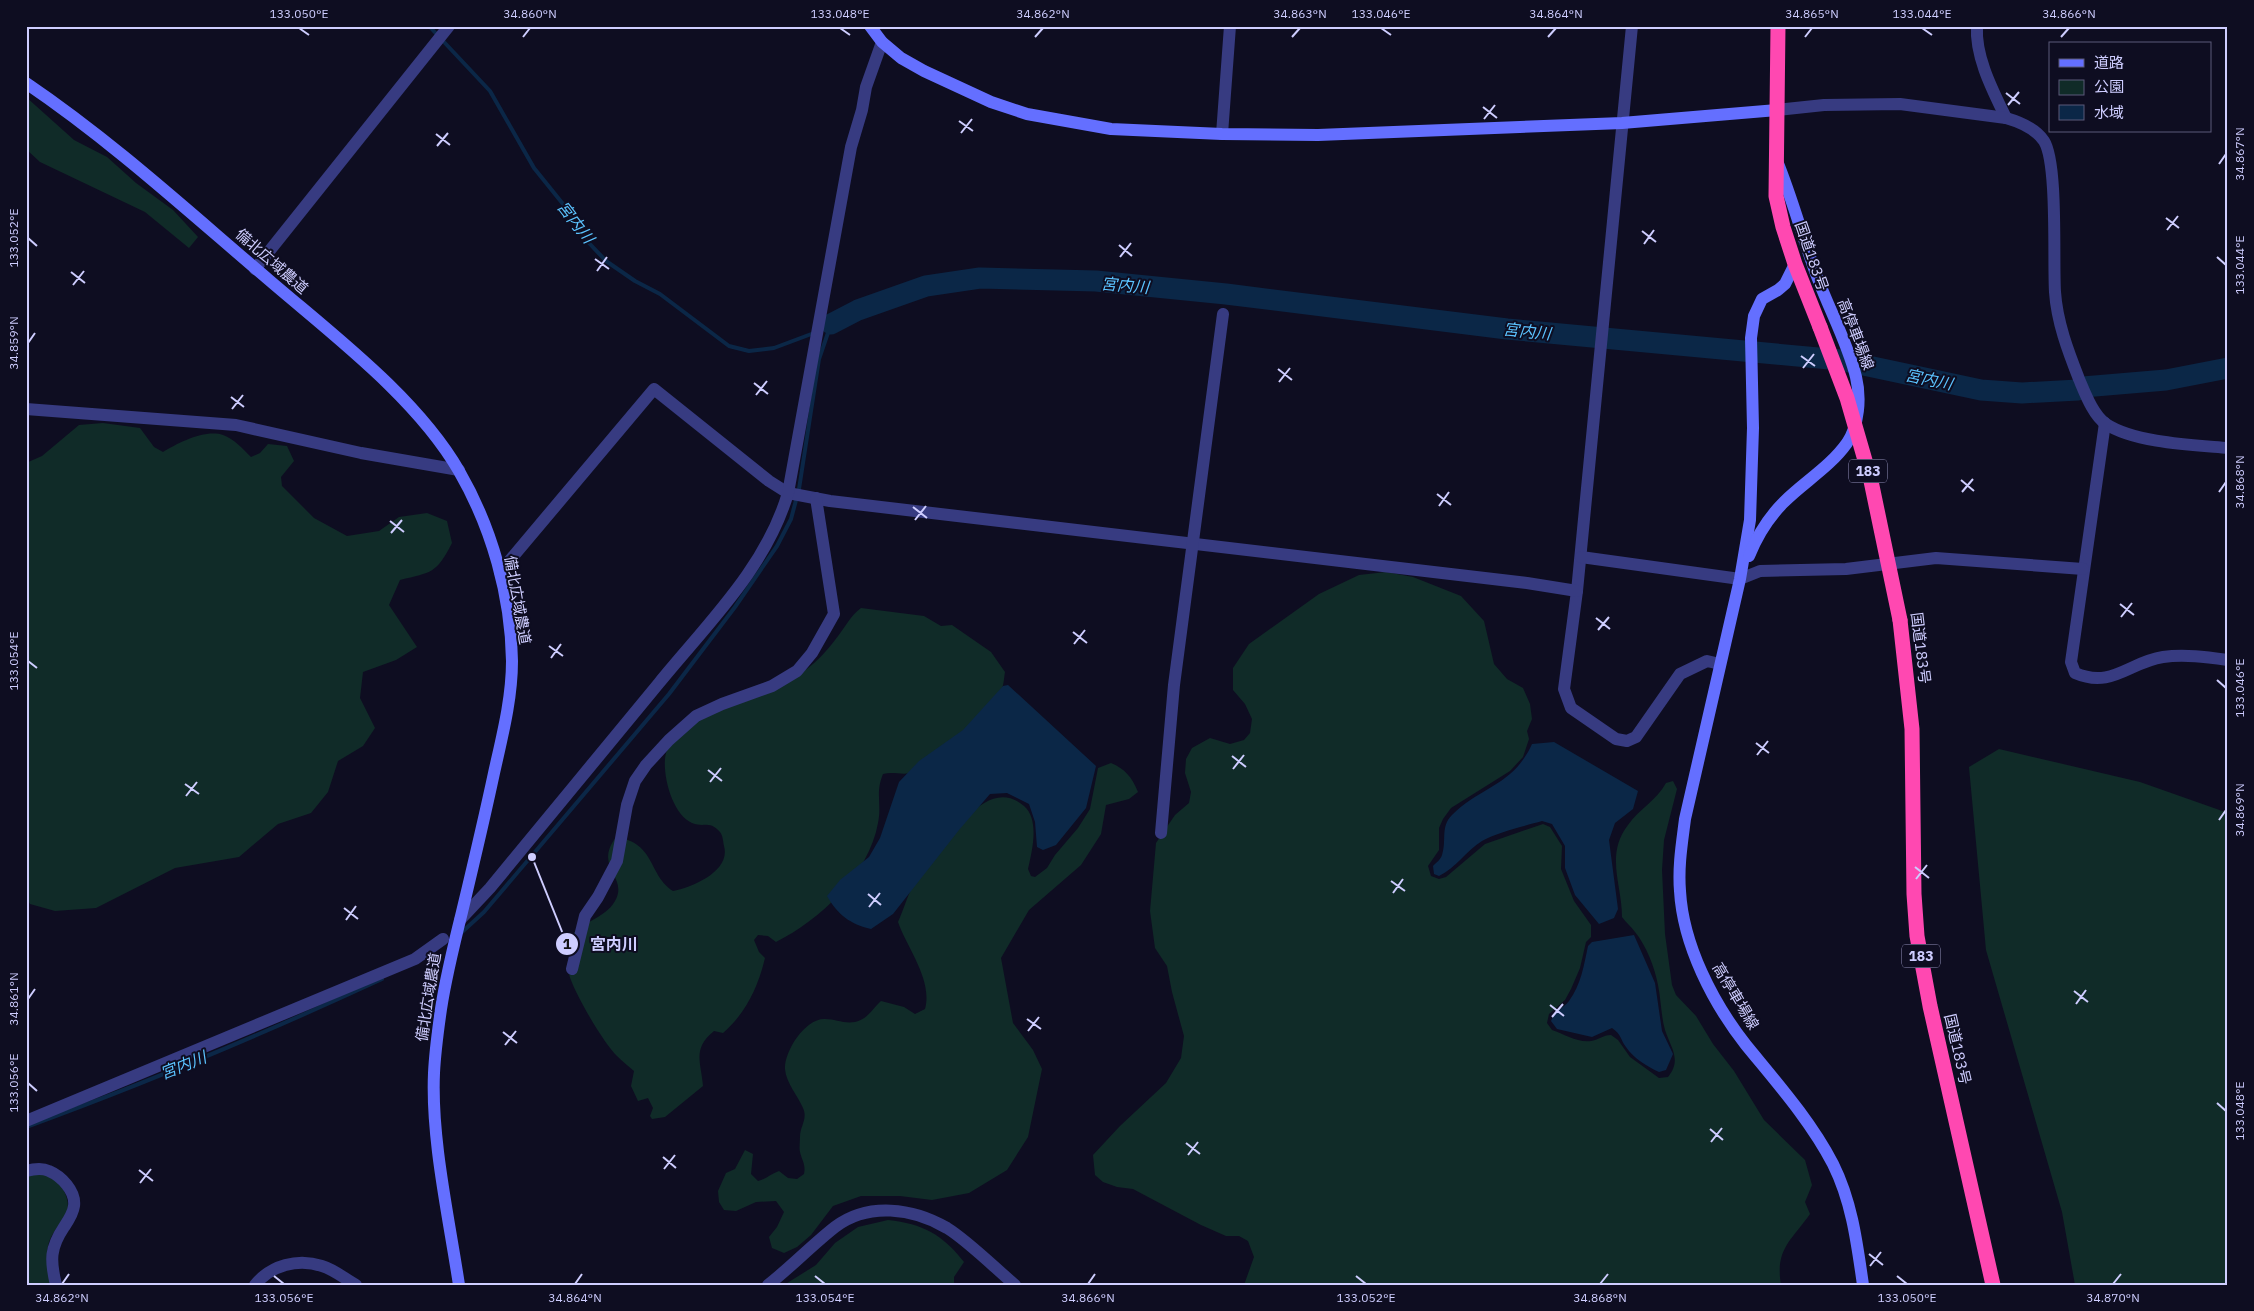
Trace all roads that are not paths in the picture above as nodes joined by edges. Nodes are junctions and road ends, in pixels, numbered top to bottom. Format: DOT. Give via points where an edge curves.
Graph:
graph roads {
  1 [pos="449,26"];
  2 [pos="870,26"];
  3 [pos="1230,26"];
  4 [pos="1632,26"];
  5 [pos="1778,26"];
  6 [pos="1978,26"];
  7 [pos="882,42"];
  8 [pos="26,82"];
  9 [pos="1777,110"];
  10 [pos="2006,118"];
  11 [pos="1622,123"];
  12 [pos="1222,134"];
  13 [pos="1776,157"];
  14 [pos="1795,264"];
  15 [pos="255,269"];
  16 [pos="1223,314"];
  17 [pos="26,409"];
  18 [pos="2105,424"];
  19 [pos="2228,448"];
  20 [pos="459,470"];
  21 [pos="788,493"];
  22 [pos="816,498"];
  23 [pos="1192,543"];
  24 [pos="1581,557"];
  25 [pos="2083,569"];
  26 [pos="500,572"];
  27 [pos="1740,579"];
  28 [pos="1577,591"];
  29 [pos="2228,660"];
  30 [pos="1720,664"];
  31 [pos="1161,833"];
  32 [pos="459,925"];
  33 [pos="443,939"];
  34 [pos="572,969"];
  35 [pos="26,1121"];
  36 [pos="26,1171"];
  37 [pos="56,1285"];
  38 [pos="255,1285"];
  39 [pos="356,1285"];
  40 [pos="458,1285"];
  41 [pos="768,1285"];
  42 [pos="1015,1285"];
  43 [pos="1862,1285"];
  44 [pos="1994,1285"];
  1 -- 15 [label="street"];
  2 -- 7 [label="street"];
  3 -- 12 [label="street"];
  4 -- 11 [label="street"];
  5 -- 9 [label="highway, 国道183号 / 183"];
  6 -- 10 [label="street" via="1976,38 1990,85"];
  7 -- 12 [label="street" via="924,71 991,102 1027,114 1110,129"];
  7 -- 21 [label="street" via="866,87 851,147"];
  8 -- 15 [label="street, 備北広域農道" via="131,161"];
  9 -- 10 [label="street" via="1824,104 1900,104"];
  9 -- 11 [label="street"];
  9 -- 13 [label="highway, 国道183号 / 183"];
  10 -- 18 [label="street" via="2018,121 2037,133 2045,143 2051,166 2055,293 2061,331 2088,401"];
  11 -- 12 [label="street" via="1318,135"];
  11 -- 24 [label="street"];
  13 -- 14 [label="highway, 国道183号 / 183" via="1776,196"];
  13 -- 27 [label="street, 高停車場線" via="1809,255 1857,378 1859,405 1848,441 1825,467 1772,514 1755,541"];
  14 -- 27 [label="street, 高停車場線" via="1785,284 1762,299 1757,307 1751,338 1750,520"];
  14 -- 44 [label="highway, 国道183号 / 183, bridge" via="1847,398 1871,481 1900,620 1912,729 1914,894 1918,936 1930,1006"];
  15 -- 20 [label="street, 備北広域農道" via="357,356 406,403"];
  16 -- 23 [label="street"];
  17 -- 20 [label="street" via="236,425 361,453"];
  18 -- 19 [label="street" via="2132,435 2177,444"];
  18 -- 25 [label="street"];
  20 -- 26 [label="street, 備北広域農道" via="486,530"];
  21 -- 22 [label="street"];
  21 -- 26 [label="street" via="654,389"];
  21 -- 32 [label="street" via="770,541 728,600"];
  22 -- 23 [label="street"];
  22 -- 34 [label="street" via="834,614 797,671 772,686 696,716 646,765 635,781 627,805 617,861 585,916"];
  23 -- 28 [label="street"];
  23 -- 31 [label="street" via="1174,685"];
  24 -- 27 [label="street"];
  24 -- 28 [label="street"];
  25 -- 27 [label="street" via="1936,558 1846,569 1760,571"];
  25 -- 29 [label="street" via="2071,662 2075,673 2100,680 2161,657 2195,656"];
  26 -- 32 [label="street, 備北広域農道" via="512,663 507,712"];
  27 -- 30 [label="street, 高停車場線"];
  28 -- 30 [label="street" via="1564,689 1571,708 1616,738 1627,742 1636,738 1680,674 1707,661"];
  30 -- 43 [label="street, 高停車場線" via="1680,854 1680,892 1687,932 1700,971 1721,1009 1744,1043 1806,1119 1833,1164 1850,1206"];
  32 -- 40 [label="street, 備北広域農道" via="451,955 434,1074 438,1147"];
  33 -- 35 [label="street" via="416,959"];
  36 -- 37 [label="street" via="48,1170 64,1181 72,1194 74,1206 71,1216 54,1241 51,1258"];
  38 -- 39 [label="street" via="274,1270 298,1263 323,1266"];
  41 -- 42 [label="street" via="836,1226 861,1214 885,1210 923,1216 948,1229"];
}
